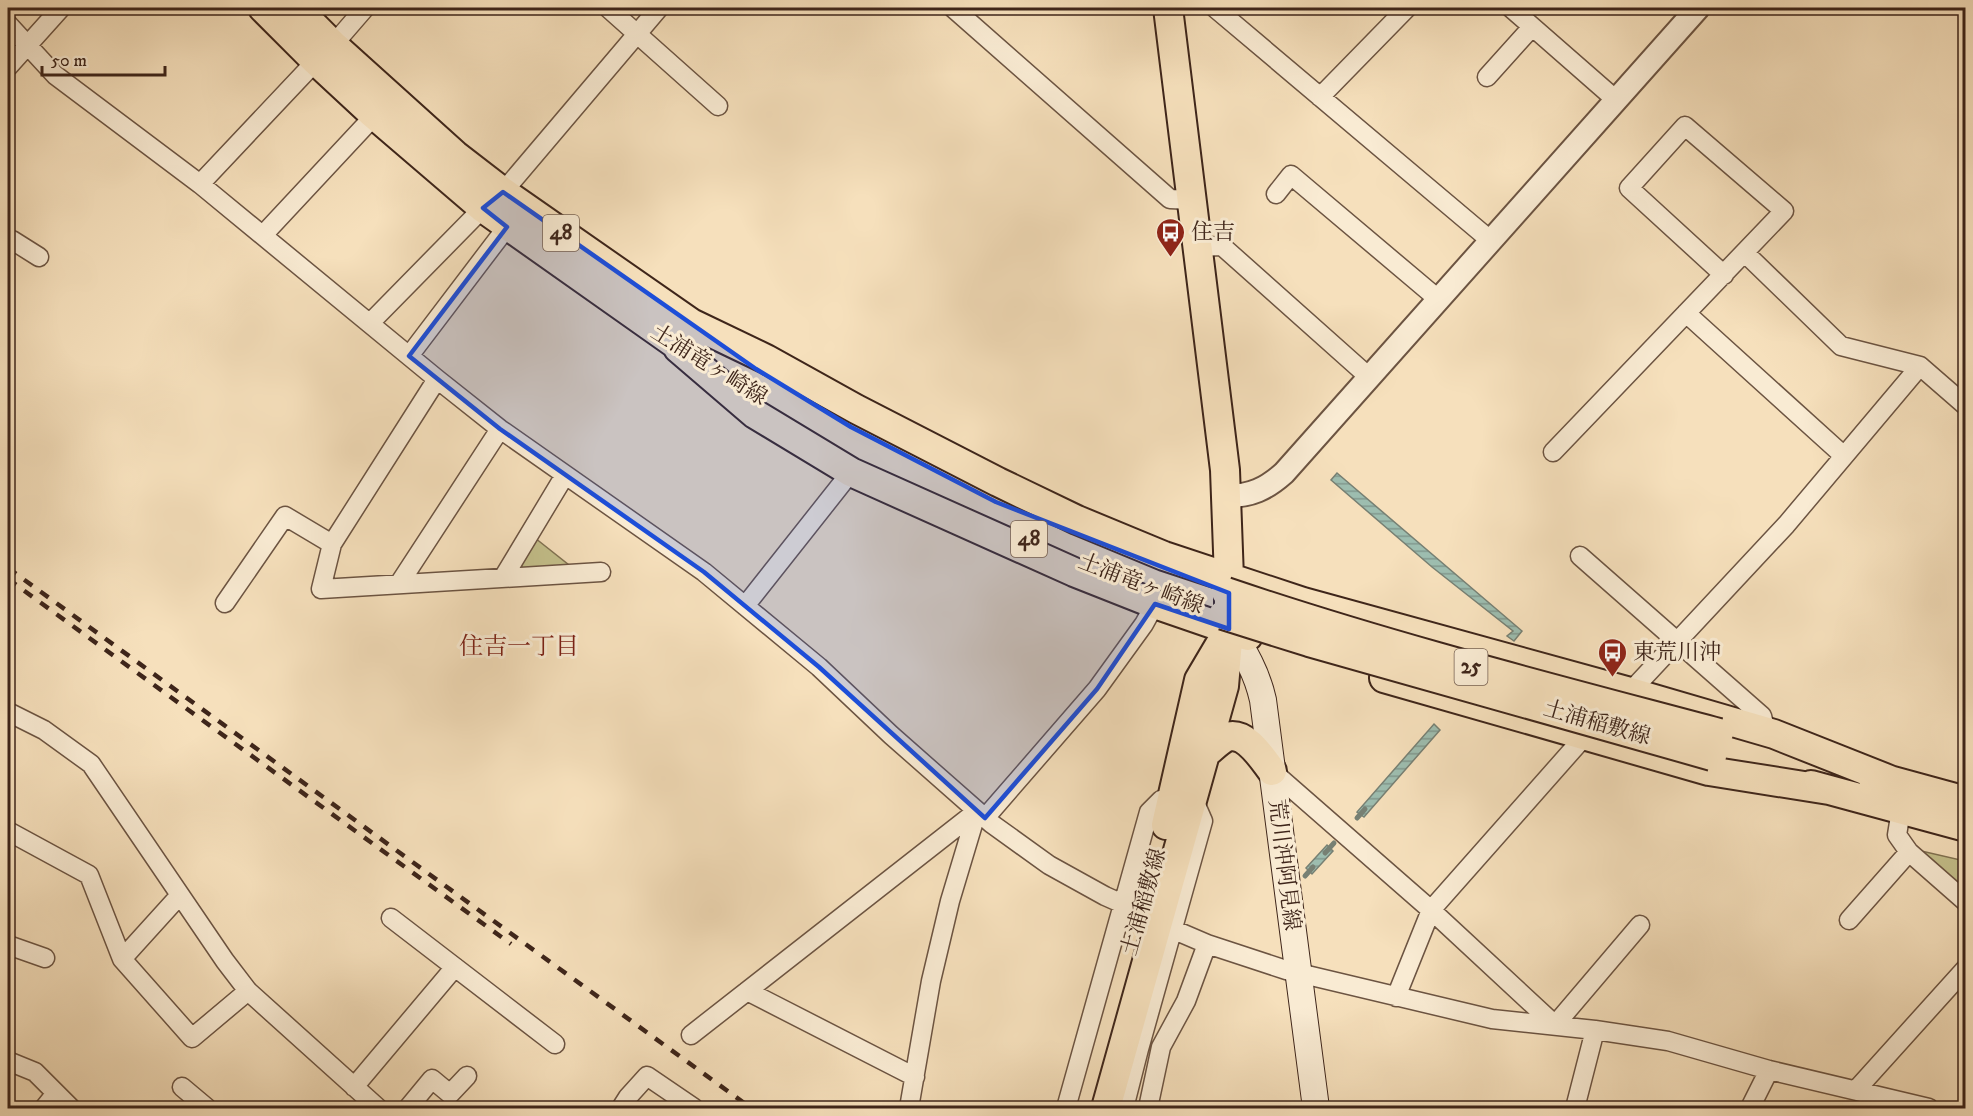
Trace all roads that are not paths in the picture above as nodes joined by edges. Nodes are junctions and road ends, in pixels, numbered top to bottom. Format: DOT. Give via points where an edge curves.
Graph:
graph roads {
  1 [pos="61,8"];
  2 [pos="263,8"];
  3 [pos="296,8"];
  4 [pos="365,8"];
  5 [pos="608,8"];
  6 [pos="659,8"];
  7 [pos="953,8"];
  8 [pos="1168,8"];
  9 [pos="1215,8"];
  10 [pos="1407,8"];
  11 [pos="1510,8"];
  12 [pos="1698,8"];
  13 [pos="8,24"];
  14 [pos="1532,27"];
  15 [pos="637,33"];
  16 [pos="27,45"];
  17 [pos="324,53"];
  18 [pos="8,67"];
  19 [pos="1487,76"];
  20 [pos="1320,97"];
  21 [pos="1615,99"];
  22 [pos="718,106"];
  23 [pos="375,115"];
  24 [pos="200,184"];
  25 [pos="1276,194"];
  26 [pos="493,200"];
  27 [pos="1192,200"];
  28 [pos="507,227"];
  29 [pos="263,235"];
  30 [pos="1490,240"];
  31 [pos="8,246"];
  32 [pos="1198,247"];
  33 [pos="1745,253"];
  34 [pos="39,257"];
  35 [pos="1724,275"];
  36 [pos="1438,299"];
  37 [pos="1686,313"];
  38 [pos="689,322"];
  39 [pos="370,323"];
  40 [pos="409,356"];
  41 [pos="1920,366"];
  42 [pos="1369,377"];
  43 [pos="436,379"];
  44 [pos="1965,406"];
  45 [pos="500,429"];
  46 [pos="848,448"];
  47 [pos="1553,452"];
  48 [pos="1844,456"];
  49 [pos="565,475"];
  50 [pos="1227,496"];
  51 [pos="332,544"];
  52 [pos="1580,556"];
  53 [pos="601,572"];
  54 [pos="503,578"];
  55 [pos="399,584"];
  56 [pos="225,603"];
  57 [pos="1227,603"];
  58 [pos="1155,604"];
  59 [pos="746,606"];
  60 [pos="1678,640"];
  61 [pos="1630,692"];
  62 [pos="8,712"];
  63 [pos="1766,732"];
  64 [pos="1584,737"];
  65 [pos="1716,744"];
  66 [pos="1207,752"];
  67 [pos="1272,771"];
  68 [pos="1890,780"];
  69 [pos="1829,790"];
  70 [pos="1183,798"];
  71 [pos="1965,801"];
  72 [pos="1901,810"];
  73 [pos="981,815"];
  74 [pos="1965,827"];
  75 [pos="8,831"];
  76 [pos="1910,852"];
  77 [pos="180,895"];
  78 [pos="1965,902"];
  79 [pos="1123,904"];
  80 [pos="1431,910"];
  81 [pos="391,918"];
  82 [pos="1849,920"];
  83 [pos="1640,925"];
  84 [pos="1172,929"];
  85 [pos="1207,944"];
  86 [pos="8,945"];
  87 [pos="45,958"];
  88 [pos="122,959"];
  89 [pos="455,968"];
  90 [pos="1965,968"];
  91 [pos="1299,972"];
  92 [pos="248,991"];
  93 [pos="747,992"];
  94 [pos="1396,997"];
  95 [pos="1555,1025"];
  96 [pos="1595,1030"];
  97 [pos="691,1035"];
  98 [pos="555,1044"];
  99 [pos="1139,1048"];
  100 [pos="1159,1054"];
  101 [pos="8,1061"];
  102 [pos="1769,1070"];
  103 [pos="467,1076"];
  104 [pos="1131,1076"];
  105 [pos="915,1077"];
  106 [pos="1153,1081"];
  107 [pos="182,1087"];
  108 [pos="354,1087"];
  109 [pos="1856,1090"];
  110 [pos="57,1093"];
  111 [pos="1096,1106"];
  112 [pos="44,1108"];
  113 [pos="71,1108"];
  114 [pos="207,1108"];
  115 [pos="378,1108"];
  116 [pos="408,1108"];
  117 [pos="621,1108"];
  118 [pos="694,1108"];
  119 [pos="909,1108"];
  120 [pos="1148,1108"];
  121 [pos="1316,1108"];
  122 [pos="1575,1108"];
  123 [pos="1750,1108"];
  124 [pos="1929,1108"];
  1 -- 16 [label="street"];
  2 -- 17 [label="main road, 土浦竜ヶ崎線 / 48"];
  3 -- 17 [label="main road, 土浦竜ヶ崎線 / 48"];
  4 -- 17 [label="street"];
  5 -- 15 [label="street"];
  6 -- 15 [label="street"];
  7 -- 27 [label="street" via="1170,199"];
  8 -- 27 [label="main road, 土浦竜ヶ崎線"];
  9 -- 20 [label="street"];
  10 -- 20 [label="street"];
  11 -- 14 [label="street"];
  12 -- 21 [label="street"];
  13 -- 16 [label="street"];
  14 -- 19 [label="street"];
  14 -- 21 [label="street"];
  15 -- 22 [label="street"];
  15 -- 26 [label="street"];
  16 -- 18 [label="street"];
  16 -- 24 [label="street" via="55,75"];
  17 -- 23 [label="main road, 土浦竜ヶ崎線 / 48"];
  17 -- 24 [label="street"];
  17 -- 26 [label="main road, 土浦竜ヶ崎線 / 48" via="455,155"];
  20 -- 30 [label="street"];
  21 -- 30 [label="street"];
  23 -- 26 [label="main road, 土浦竜ヶ崎線 / 48"];
  23 -- 29 [label="street"];
  24 -- 29 [label="street"];
  25 -- 36 [label="street" via="1291,175"];
  26 -- 28 [label="main road, 土浦竜ヶ崎線 / 48"];
  26 -- 38 [label="main road, 土浦竜ヶ崎線 / 48"];
  26 -- 39 [label="street"];
  27 -- 32 [label="main road, 土浦竜ヶ崎線"];
  28 -- 40 [label="street"];
  28 -- 46 [label="main road, 土浦竜ヶ崎線 / 48" via="678,348"];
  29 -- 39 [label="street"];
  30 -- 36 [label="street"];
  31 -- 34 [label="street" via="12,240"];
  32 -- 42 [label="street" via="1222,246"];
  32 -- 50 [label="main road, 土浦竜ヶ崎線"];
  33 -- 35 [label="street"];
  33 -- 35 [label="street" via="1784,211 1685,126 1629,188"];
  33 -- 41 [label="street" via="1841,346"];
  35 -- 37 [label="street"];
  36 -- 42 [label="street"];
  37 -- 47 [label="street"];
  37 -- 48 [label="street"];
  38 -- 46 [label="main road, 土浦竜ヶ崎線 / 48" via="756,369"];
  38 -- 57 [label="main road" via="1077,520 1164,556"];
  39 -- 40 [label="street"];
  40 -- 43 [label="street"];
  41 -- 44 [label="street"];
  41 -- 48 [label="street"];
  42 -- 50 [label="street" via="1269,486 1253,494"];
  43 -- 45 [label="street"];
  43 -- 51 [label="street"];
  45 -- 49 [label="street"];
  45 -- 55 [label="street"];
  46 -- 57 [label="main road, 土浦竜ヶ崎線 / 48" via="1002,527 1089,566 1164,595"];
  46 -- 58 [label="main road" via="1064,568"];
  46 -- 59 [label="street"];
  48 -- 60 [label="street" via="1786,525"];
  49 -- 54 [label="street"];
  49 -- 59 [label="street"];
  50 -- 57 [label="main road, 土浦竜ヶ崎線"];
  51 -- 55 [label="street" via="321,589"];
  51 -- 56 [label="street" via="285,516"];
  52 -- 60 [label="street"];
  53 -- 54 [label="street"];
  54 -- 55 [label="street"];
  57 -- 58 [label="main road"];
  57 -- 61 [label="main road" via="1303,602"];
  57 -- 64 [label="main road" via="1301,653"];
  57 -- 65 [label="main road, 土浦稲敷線 / 25, bridge" via="1320,645"];
  57 -- 66 [label="main road, 土浦稲敷線" via="1224,686"];
  57 -- 67 [label="main road, 荒川沖阿見線" via="1260,687"];
  57 -- 70 [label="main road, 土浦稲敷線" via="1199,680"];
  58 -- 73 [label="street" via="1097,689"];
  59 -- 73 [label="street"];
  60 -- 61 [label="street"];
  60 -- 63 [label="street" via="1762,716"];
  61 -- 63 [label="main road"];
  62 -- 77 [label="street" via="44,730 91,764"];
  63 -- 68 [label="main road"];
  64 -- 69 [label="main road" via="1709,771"];
  64 -- 80 [label="street"];
  65 -- 68 [label="main road, 土浦稲敷線 / 25"];
  65 -- 69 [label="main road, 土浦稲敷線 / 25"];
  66 -- 67 [label="main road" via="1226,738 1238,737 1249,743"];
  66 -- 70 [label="main road, 土浦稲敷線"];
  67 -- 80 [label="street"];
  67 -- 91 [label="main road, 荒川沖阿見線"];
  68 -- 71 [label="main road, 土浦稲敷線 / 25"];
  69 -- 72 [label="main road, 土浦稲敷線 / 25"];
  70 -- 79 [label="street" via="1161,800 1149,812"];
  70 -- 84 [label="street" via="1203,821"];
  70 -- 111 [label="main road, 土浦稲敷線"];
  72 -- 74 [label="main road, 土浦稲敷線 / 25"];
  72 -- 76 [label="street" via="1897,835"];
  73 -- 79 [label="street" via="1049,865"];
  73 -- 93 [label="street"];
  73 -- 105 [label="street" via="950,901 931,981"];
  75 -- 88 [label="street" via="89,876"];
  76 -- 78 [label="street"];
  76 -- 82 [label="street"];
  77 -- 88 [label="street"];
  77 -- 92 [label="street"];
  79 -- 111 [label="street"];
  80 -- 94 [label="street"];
  80 -- 95 [label="street"];
  81 -- 89 [label="street"];
  83 -- 95 [label="street"];
  84 -- 85 [label="street"];
  84 -- 99 [label="street"];
  85 -- 91 [label="street"];
  85 -- 100 [label="street" via="1186,1001"];
  86 -- 87 [label="street"];
  88 -- 92 [label="street" via="192,1038"];
  89 -- 98 [label="street"];
  89 -- 108 [label="street"];
  90 -- 109 [label="street"];
  91 -- 94 [label="street"];
  91 -- 121 [label="main road, 荒川沖阿見線"];
  92 -- 108 [label="street"];
  93 -- 97 [label="street"];
  93 -- 105 [label="street"];
  94 -- 95 [label="street" via="1492,1019"];
  95 -- 96 [label="street"];
  96 -- 102 [label="street" via="1668,1041"];
  96 -- 122 [label="street"];
  99 -- 100 [label="street"];
  99 -- 104 [label="street"];
  100 -- 106 [label="street"];
  101 -- 110 [label="street" via="35,1072"];
  102 -- 109 [label="street"];
  102 -- 123 [label="street"];
  103 -- 116 [label="street" via="450,1094 432,1079"];
  104 -- 106 [label="street"];
  104 -- 111 [label="street"];
  105 -- 119 [label="street"];
  106 -- 120 [label="street"];
  107 -- 114 [label="street"];
  108 -- 115 [label="street"];
  109 -- 124 [label="street"];
  110 -- 112 [label="street"];
  110 -- 113 [label="street"];
  117 -- 118 [label="street" via="648,1076"];
}
